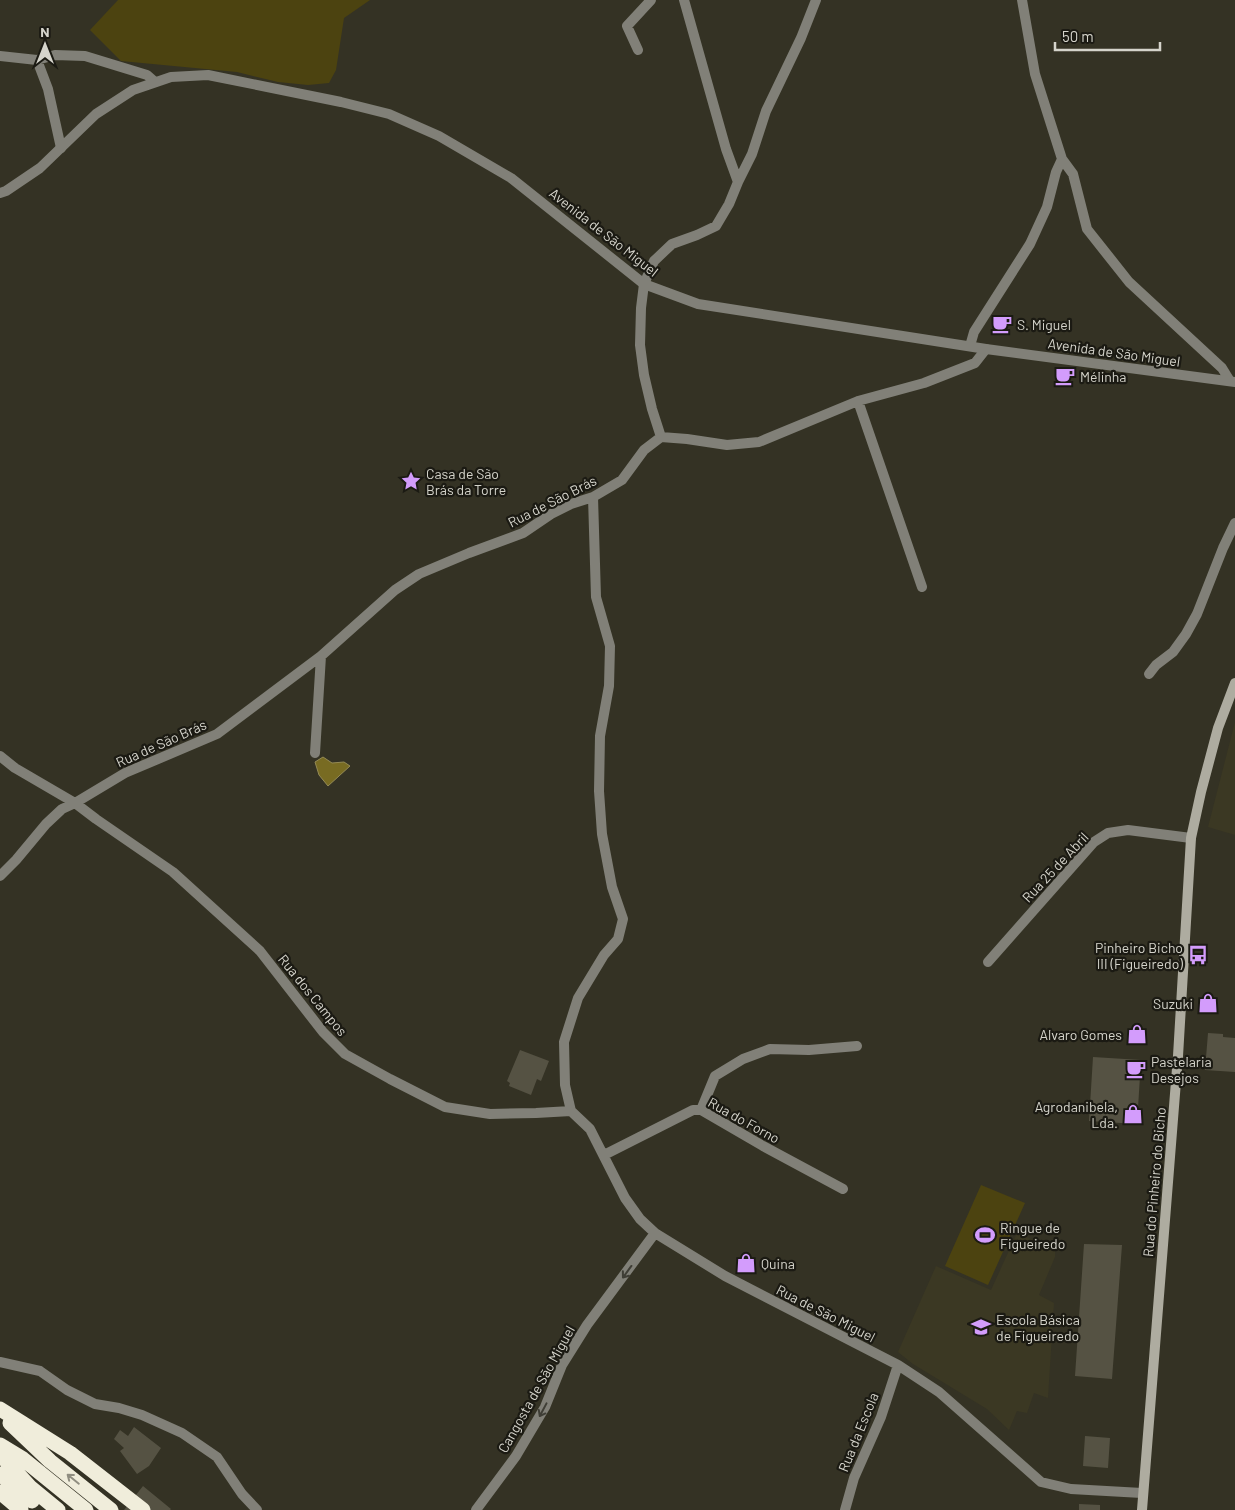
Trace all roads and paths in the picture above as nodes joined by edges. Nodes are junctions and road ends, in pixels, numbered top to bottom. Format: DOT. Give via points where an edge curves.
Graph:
graph roads {
  1 [pos="651,0"];
  2 [pos="684,0"];
  3 [pos="816,0"];
  4 [pos="1022,0"];
  5 [pos="638,50"];
  6 [pos="0,56"];
  7 [pos="38,60"];
  8 [pos="155,82"];
  9 [pos="61,148"];
  10 [pos="1062,160"];
  11 [pos="738,182"];
  12 [pos="0,193"];
  13 [pos="644,284"];
  14 [pos="970,346"];
  15 [pos="986,349"];
  16 [pos="1232,382"];
  17 [pos="858,401"];
  18 [pos="661,437"];
  19 [pos="594,497"];
  20 [pos="1235,523"];
  21 [pos="922,587"];
  22 [pos="321,656"];
  23 [pos="1150,674"];
  24 [pos="1235,683"];
  25 [pos="315,753"];
  26 [pos="0,756"];
  27 [pos="75,803"];
  28 [pos="1191,838"];
  29 [pos="0,876"];
  30 [pos="988,962"];
  31 [pos="857,1046"];
  32 [pos="701,1110"];
  33 [pos="571,1111"];
  34 [pos="604,1155"];
  35 [pos="843,1189"];
  36 [pos="655,1233"];
  37 [pos="0,1362"];
  38 [pos="898,1365"];
  39 [pos="0,1409"];
  40 [pos="0,1414"];
  41 [pos="0,1445"];
  42 [pos="0,1454"];
  43 [pos="0,1474"];
  44 [pos="0,1492"];
  45 [pos="1142,1493"];
  46 [pos="21,1510"];
  47 [pos="43,1510"];
  48 [pos="58,1510"];
  49 [pos="86,1510"];
  50 [pos="111,1510"];
  51 [pos="143,1510"];
  52 [pos="257,1510"];
  53 [pos="476,1510"];
  54 [pos="845,1510"];
  55 [pos="1142,1510"];
  1 -- 5 [label="street" via="627,26"];
  2 -- 11 [label="street"];
  3 -- 11 [label="street" via="766,110 752,154"];
  4 -- 10 [label="street" via="1035,74"];
  6 -- 7 [label="street"];
  7 -- 8 [label="street" via="55,55 85,56 147,76"];
  7 -- 9 [label="street"];
  8 -- 9 [label="street, Avenida de São Miguel" via="133,90 96,114"];
  8 -- 13 [label="street, Avenida de São Miguel" via="171,77 208,75 389,114 439,136 511,178"];
  9 -- 12 [label="street, Avenida de São Miguel" via="40,168"];
  10 -- 14 [label="street" via="1047,208 1030,244 974,332"];
  10 -- 16 [label="street" via="1073,174 1087,229 1129,282 1222,368"];
  11 -- 13 [label="street" via="716,226 672,244 654,262"];
  13 -- 14 [label="street, Avenida de São Miguel" via="698,304"];
  13 -- 18 [label="street" via="640,344 644,375"];
  14 -- 15 [label="street, Avenida de São Miguel"];
  15 -- 16 [label="street, Avenida de São Miguel"];
  15 -- 17 [label="street" via="975,363 924,383"];
  17 -- 18 [label="street" via="758,442 727,445"];
  17 -- 21 [label="street"];
  18 -- 19 [label="street, Rua de São Brás" via="644,450 622,480"];
  19 -- 22 [label="street, Rua de São Brás" via="558,510 523,533 420,574 395,590"];
  19 -- 33 [label="street" via="596,597 610,646 609,686 600,736 599,791 602,834 612,887 623,919 618,938 578,998 564,1042 565,1085"];
  20 -- 23 [label="street" via="1190,628 1173,652"];
  22 -- 25 [label="street"];
  22 -- 27 [label="street, Rua de São Brás" via="217,734 126,773"];
  24 -- 28 [label="main road, Rua do Pinheiro do Bicho" via="1218,728"];
  26 -- 27 [label="street, Rua dos Campos"];
  27 -- 29 [label="street, Rua de São Brás" via="62,809 46,824"];
  27 -- 33 [label="street, Rua dos Campos" via="173,872 260,951 323,1032 345,1054 444,1107 490,1114"];
  28 -- 30 [label="street, Rua 25 de Abril" via="1128,830 1108,833 1094,842"];
  28 -- 45 [label="main road, Rua do Pinheiro do Bicho" via="1178,1056"];
  31 -- 32 [label="street" via="770,1049 742,1059 715,1076"];
  32 -- 34 [label="street, Rua do Forno" via="693,1110"];
  32 -- 35 [label="street, Rua do Forno"];
  33 -- 34 [label="street, Rua de São Miguel" via="590,1129"];
  34 -- 36 [label="street, Rua de São Miguel" via="625,1198"];
  36 -- 38 [label="street, Rua de São Miguel" via="725,1276"];
  36 -- 53 [label="street, Cangosta de São Miguel, one-way" via="587,1325 562,1365 545,1407 516,1456"];
  37 -- 52 [label="street" via="40,1371 95,1404 142,1415 182,1433 216,1457"];
  38 -- 45 [label="street, Rua de São Miguel" via="939,1392 1041,1482 1071,1489"];
  38 -- 54 [label="street, Rua da Escola" via="881,1417 854,1478"];
  39 -- 51 [label="highway" via="70,1453"];
  50 -- 40 [label="highway, one-way" via="50,1461"];
  41 -- 49 [label="highway" via="23,1459"];
  42 -- 48 [label="highway" via="30,1487"];
  43 -- 47 [label="highway"];
  44 -- 46 [label="highway"];
  45 -- 55 [label="main road, Rua do Pinheiro do Bicho"];
}
